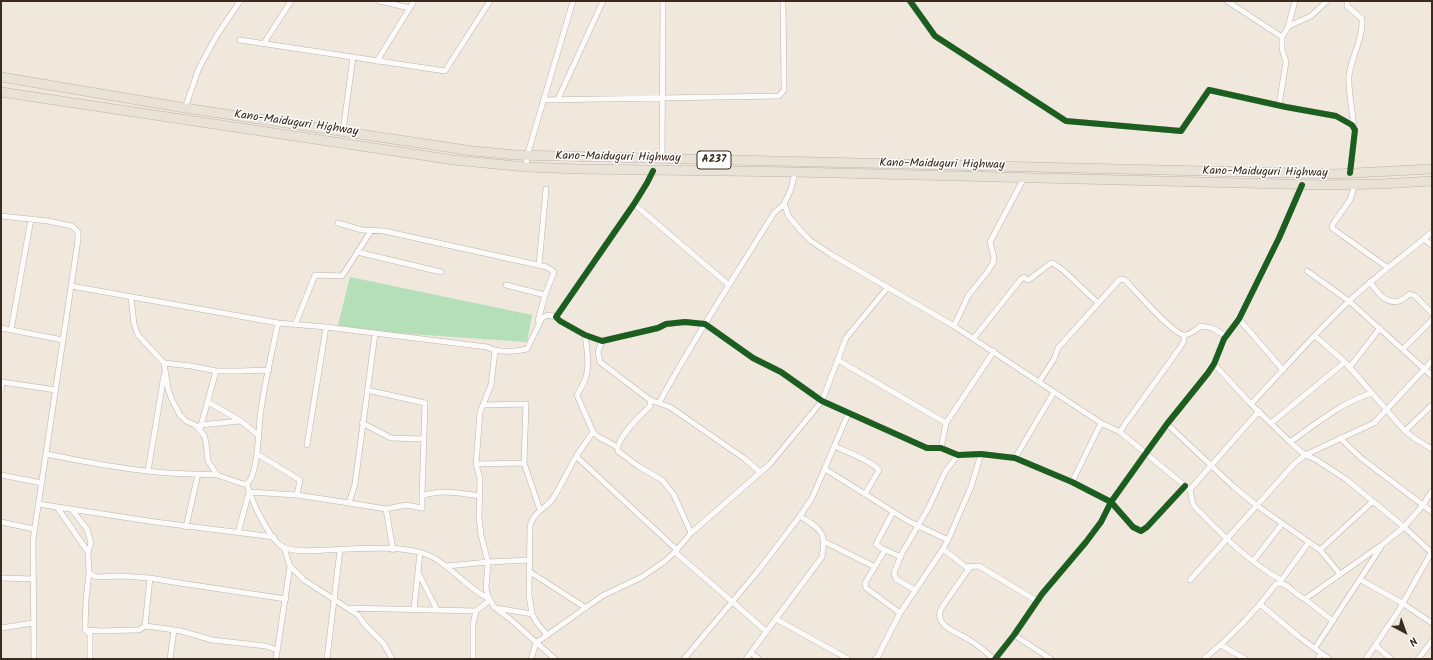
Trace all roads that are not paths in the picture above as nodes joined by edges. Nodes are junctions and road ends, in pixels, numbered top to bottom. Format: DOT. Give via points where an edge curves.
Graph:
graph roads {
  1 [pos="240,1"];
  2 [pos="291,1"];
  3 [pos="379,1"];
  4 [pos="414,1"];
  5 [pos="490,1"];
  6 [pos="573,1"];
  7 [pos="603,1"];
  8 [pos="663,1"];
  9 [pos="783,1"];
  10 [pos="910,1"];
  11 [pos="1227,1"];
  12 [pos="1295,1"];
  13 [pos="1327,1"];
  14 [pos="1347,1"];
  15 [pos="410,8"];
  16 [pos="1288,28"];
  17 [pos="1282,37"];
  18 [pos="240,40"];
  19 [pos="264,43"];
  20 [pos="353,57"];
  21 [pos="376,61"];
  22 [pos="1,77"];
  23 [pos="1,92"];
  24 [pos="663,98"];
  25 [pos="558,99"];
  26 [pos="543,100"];
  27 [pos="1279,105"];
  28 [pos="185,108"];
  29 [pos="1355,130"];
  30 [pos="343,131"];
  31 [pos="527,156"];
  32 [pos="662,159"];
  33 [pos="526,167"];
  34 [pos="1432,169"];
  35 [pos="653,171"];
  36 [pos="795,172"];
  37 [pos="1350,173"];
  38 [pos="1024,178"];
  39 [pos="1432,181"];
  40 [pos="1356,184"];
  41 [pos="1302,185"];
  42 [pos="546,189"];
  43 [pos="634,204"];
  44 [pos="784,204"];
  45 [pos="1,216"];
  46 [pos="31,219"];
  47 [pos="338,223"];
  48 [pos="371,231"];
  49 [pos="1432,232"];
  50 [pos="1424,239"];
  51 [pos="1432,245"];
  52 [pos="357,252"];
  53 [pos="538,265"];
  54 [pos="1388,268"];
  55 [pos="441,272"];
  56 [pos="1307,272"];
  57 [pos="1370,282"];
  58 [pos="506,285"];
  59 [pos="729,285"];
  60 [pos="71,286"];
  61 [pos="888,287"];
  62 [pos="545,295"];
  63 [pos="131,297"];
  64 [pos="1349,301"];
  65 [pos="1098,303"];
  66 [pos="1432,313"];
  67 [pos="556,317"];
  68 [pos="1239,319"];
  69 [pos="1432,320"];
  70 [pos="278,323"];
  71 [pos="295,324"];
  72 [pos="706,324"];
  73 [pos="954,326"];
  74 [pos="1,328"];
  75 [pos="326,328"];
  76 [pos="537,328"];
  77 [pos="1380,328"];
  78 [pos="11,330"];
  79 [pos="375,334"];
  80 [pos="584,335"];
  81 [pos="1184,335"];
  82 [pos="1226,336"];
  83 [pos="1315,336"];
  84 [pos="974,338"];
  85 [pos="63,340"];
  86 [pos="602,341"];
  87 [pos="1404,349"];
  88 [pos="495,351"];
  89 [pos="994,351"];
  90 [pos="838,360"];
  91 [pos="1432,361"];
  92 [pos="1344,362"];
  93 [pos="164,363"];
  94 [pos="1214,364"];
  95 [pos="1349,368"];
  96 [pos="1425,369"];
  97 [pos="165,370"];
  98 [pos="269,370"];
  99 [pos="1283,370"];
  100 [pos="216,371"];
  101 [pos="1432,376"];
  102 [pos="2,381"];
  103 [pos="1039,382"];
  104 [pos="56,390"];
  105 [pos="368,390"];
  106 [pos="1,391"];
  107 [pos="1054,392"];
  108 [pos="1372,393"];
  109 [pos="650,400"];
  110 [pos="822,401"];
  111 [pos="208,402"];
  112 [pos="659,403"];
  113 [pos="1252,404"];
  114 [pos="483,405"];
  115 [pos="1432,405"];
  116 [pos="1387,410"];
  117 [pos="1258,411"];
  118 [pos="848,414"];
  119 [pos="241,421"];
  120 [pos="362,423"];
  121 [pos="946,423"];
  122 [pos="1101,423"];
  123 [pos="1271,423"];
  124 [pos="1166,424"];
  125 [pos="201,427"];
  126 [pos="1405,431"];
  127 [pos="593,432"];
  128 [pos="1120,432"];
  129 [pos="258,436"];
  130 [pos="1340,438"];
  131 [pos="424,439"];
  132 [pos="1290,442"];
  133 [pos="307,445"];
  134 [pos="834,446"];
  135 [pos="617,447"];
  136 [pos="941,448"];
  137 [pos="1432,449"];
  138 [pos="1146,453"];
  139 [pos="46,454"];
  140 [pos="257,454"];
  141 [pos="981,454"];
  142 [pos="958,455"];
  143 [pos="1305,455"];
  144 [pos="577,456"];
  145 [pos="1015,458"];
  146 [pos="524,463"];
  147 [pos="476,464"];
  148 [pos="1211,465"];
  149 [pos="825,469"];
  150 [pos="148,471"];
  151 [pos="760,472"];
  152 [pos="198,474"];
  153 [pos="1,475"];
  154 [pos="217,475"];
  155 [pos="1072,482"];
  156 [pos="42,483"];
  157 [pos="247,484"];
  158 [pos="1185,486"];
  159 [pos="1190,490"];
  160 [pos="1432,490"];
  161 [pos="249,492"];
  162 [pos="297,494"];
  163 [pos="865,494"];
  164 [pos="422,496"];
  165 [pos="480,496"];
  166 [pos="1111,502"];
  167 [pos="1372,502"];
  168 [pos="350,503"];
  169 [pos="38,504"];
  170 [pos="1256,505"];
  171 [pos="1423,505"];
  172 [pos="58,507"];
  173 [pos="72,510"];
  174 [pos="386,510"];
  175 [pos="540,510"];
  176 [pos="893,512"];
  177 [pos="1432,512"];
  178 [pos="800,516"];
  179 [pos="1,522"];
  180 [pos="1282,524"];
  181 [pos="918,526"];
  182 [pos="186,527"];
  183 [pos="1404,527"];
  184 [pos="34,529"];
  185 [pos="238,533"];
  186 [pos="691,533"];
  187 [pos="274,537"];
  188 [pos="948,540"];
  189 [pos="1227,540"];
  190 [pos="825,542"];
  191 [pos="1309,542"];
  192 [pos="1383,544"];
  193 [pos="284,548"];
  194 [pos="943,549"];
  195 [pos="340,550"];
  196 [pos="393,550"];
  197 [pos="885,550"];
  198 [pos="1320,550"];
  199 [pos="676,551"];
  200 [pos="88,552"];
  201 [pos="420,553"];
  202 [pos="1432,553"];
  203 [pos="901,557"];
  204 [pos="530,560"];
  205 [pos="1253,561"];
  206 [pos="488,562"];
  207 [pos="290,566"];
  208 [pos="446,566"];
  209 [pos="875,567"];
  210 [pos="970,567"];
  211 [pos="418,572"];
  212 [pos="530,572"];
  213 [pos="90,573"];
  214 [pos="1340,574"];
  215 [pos="1,578"];
  216 [pos="150,578"];
  217 [pos="33,579"];
  218 [pos="1190,580"];
  219 [pos="1360,580"];
  220 [pos="1280,582"];
  221 [pos="915,590"];
  222 [pos="286,599"];
  223 [pos="1305,599"];
  224 [pos="334,600"];
  225 [pos="490,600"];
  226 [pos="732,601"];
  227 [pos="1037,601"];
  228 [pos="1402,603"];
  229 [pos="1261,605"];
  230 [pos="347,608"];
  231 [pos="494,608"];
  232 [pos="586,608"];
  233 [pos="414,609"];
  234 [pos="437,610"];
  235 [pos="476,611"];
  236 [pos="900,613"];
  237 [pos="532,614"];
  238 [pos="776,619"];
  239 [pos="1333,622"];
  240 [pos="33,623"];
  241 [pos="1432,623"];
  242 [pos="145,626"];
  243 [pos="1,628"];
  244 [pos="85,630"];
  245 [pos="174,630"];
  246 [pos="767,632"];
  247 [pos="547,635"];
  248 [pos="1014,635"];
  249 [pos="1432,641"];
  250 [pos="536,643"];
  251 [pos="1221,645"];
  252 [pos="1376,646"];
  253 [pos="1315,648"];
  254 [pos="277,650"];
  255 [pos="751,653"];
  256 [pos="1321,653"];
  257 [pos="878,658"];
  258 [pos="34,659"];
  259 [pos="90,659"];
  260 [pos="170,659"];
  261 [pos="276,659"];
  262 [pos="327,659"];
  263 [pos="392,659"];
  264 [pos="473,659"];
  265 [pos="531,659"];
  266 [pos="555,659"];
  267 [pos="684,659"];
  268 [pos="746,659"];
  269 [pos="759,659"];
  270 [pos="848,659"];
  271 [pos="994,659"];
  272 [pos="1051,659"];
  273 [pos="1204,659"];
  274 [pos="1245,659"];
  275 [pos="1318,659"];
  276 [pos="1329,659"];
  277 [pos="1366,659"];
  278 [pos="1391,659"];
  279 [pos="1418,659"];
  1 -- 28 [label="street" via="199,68"];
  2 -- 19 [label="street"];
  3 -- 15 [label="street"];
  4 -- 15 [label="street"];
  5 -- 21 [label="street" via="445,71"];
  6 -- 26 [label="street"];
  7 -- 25 [label="street"];
  8 -- 24 [label="street"];
  9 -- 24 [label="street" via="784,90 779,96"];
  10 -- 27 [label="street" via="935,36 1066,121 1181,131 1209,90"];
  11 -- 17 [label="street"];
  12 -- 16 [label="street"];
  13 -- 16 [label="street" via="1311,16"];
  14 -- 29 [label="street" via="1347,6 1362,19 1359,44 1349,77"];
  15 -- 21 [label="street"];
  16 -- 17 [label="street"];
  17 -- 27 [label="street" via="1282,50 1286,62"];
  18 -- 19 [label="street"];
  19 -- 20 [label="street"];
  20 -- 21 [label="street"];
  20 -- 30 [label="street"];
  22 -- 28 [label="highway, Kano-Maiduguri Highway / A237"];
  23 -- 33 [label="highway, Kano-Maiduguri Highway / A237" via="454,160"];
  24 -- 25 [label="street"];
  24 -- 32 [label="street"];
  25 -- 26 [label="street"];
  26 -- 31 [label="street"];
  27 -- 29 [label="street" via="1336,116 1352,125"];
  28 -- 30 [label="highway, Kano-Maiduguri Highway / A237"];
  29 -- 37 [label="street"];
  30 -- 31 [label="highway, Kano-Maiduguri Highway / A237" via="473,151"];
  31 -- 32 [label="highway, Kano-Maiduguri Highway / A237"];
  31 -- 33 [label="street"];
  32 -- 37 [label="highway, Kano-Maiduguri Highway / A237"];
  33 -- 35 [label="highway, Kano-Maiduguri Highway / A237"];
  34 -- 37 [label="highway, Kano-Maiduguri Highway / A237"];
  35 -- 36 [label="highway, Kano-Maiduguri Highway / A237"];
  35 -- 43 [label="street"];
  36 -- 38 [label="highway, Kano-Maiduguri Highway / A237"];
  36 -- 44 [label="street" via="791,190"];
  38 -- 41 [label="highway, Kano-Maiduguri Highway / A237"];
  38 -- 73 [label="street" via="990,242 993,263 968,296"];
  39 -- 40 [label="highway, Kano-Maiduguri Highway / A237"];
  40 -- 41 [label="highway, Kano-Maiduguri Highway / A237"];
  40 -- 54 [label="street" via="1350,200 1332,228"];
  41 -- 68 [label="street"];
  42 -- 53 [label="street"];
  43 -- 59 [label="street"];
  43 -- 67 [label="street"];
  44 -- 59 [label="street" via="774,213"];
  44 -- 61 [label="street" via="789,217 812,241"];
  45 -- 46 [label="street"];
  46 -- 60 [label="street" via="72,226 78,232"];
  46 -- 78 [label="street"];
  47 -- 48 [label="street"];
  48 -- 52 [label="street"];
  48 -- 53 [label="street"];
  49 -- 50 [label="street"];
  50 -- 51 [label="street"];
  50 -- 54 [label="street"];
  52 -- 55 [label="street"];
  52 -- 71 [label="street" via="342,276 315,275"];
  53 -- 62 [label="street" via="554,272"];
  54 -- 57 [label="street"];
  56 -- 64 [label="street"];
  57 -- 64 [label="street"];
  57 -- 66 [label="street" via="1384,299 1395,302 1410,294"];
  58 -- 62 [label="street"];
  59 -- 72 [label="street"];
  60 -- 63 [label="street"];
  60 -- 85 [label="street"];
  61 -- 73 [label="street"];
  61 -- 90 [label="street" via="846,338"];
  62 -- 76 [label="street"];
  63 -- 70 [label="street"];
  63 -- 93 [label="street" via="138,335"];
  64 -- 77 [label="street"];
  64 -- 83 [label="street"];
  65 -- 81 [label="street" via="1123,279 1171,327"];
  65 -- 84 [label="street" via="1064,271 1051,263 1030,279 1021,279"];
  65 -- 103 [label="street" via="1055,352 1054,359"];
  67 -- 76 [label="street" via="548,315 542,318"];
  67 -- 80 [label="street"];
  68 -- 82 [label="street"];
  68 -- 99 [label="street"];
  69 -- 87 [label="street"];
  70 -- 71 [label="street"];
  70 -- 98 [label="street"];
  71 -- 75 [label="street"];
  72 -- 86 [label="street" via="666,324"];
  72 -- 110 [label="street" via="753,358 781,372"];
  72 -- 112 [label="street"];
  73 -- 84 [label="street"];
  74 -- 78 [label="street"];
  75 -- 79 [label="street"];
  75 -- 133 [label="street"];
  76 -- 88 [label="street" via="527,349"];
  77 -- 87 [label="street"];
  77 -- 95 [label="street"];
  78 -- 85 [label="street"];
  79 -- 88 [label="street"];
  79 -- 105 [label="street"];
  80 -- 86 [label="street"];
  80 -- 127 [label="street" via="587,351 586,374 577,395"];
  81 -- 82 [label="street" via="1201,326 1212,328"];
  81 -- 128 [label="street" via="1184,341 1179,349"];
  82 -- 94 [label="street"];
  83 -- 92 [label="street"];
  83 -- 99 [label="street"];
  84 -- 89 [label="street"];
  85 -- 104 [label="street"];
  86 -- 109 [label="street" via="598,352 600,362"];
  87 -- 96 [label="street"];
  88 -- 114 [label="street" via="491,385"];
  89 -- 103 [label="street"];
  89 -- 121 [label="street"];
  90 -- 110 [label="street"];
  90 -- 121 [label="street"];
  91 -- 96 [label="street"];
  92 -- 95 [label="street"];
  92 -- 123 [label="street"];
  93 -- 97 [label="street"];
  93 -- 100 [label="street"];
  94 -- 113 [label="street"];
  94 -- 124 [label="street"];
  95 -- 108 [label="street"];
  96 -- 101 [label="street"];
  96 -- 116 [label="street"];
  97 -- 125 [label="street" via="172,400 180,416"];
  97 -- 150 [label="street"];
  98 -- 100 [label="street"];
  98 -- 129 [label="street" via="260,411"];
  99 -- 113 [label="street"];
  100 -- 111 [label="street"];
  102 -- 104 [label="street"];
  102 -- 106 [label="street"];
  103 -- 107 [label="street"];
  104 -- 139 [label="street"];
  105 -- 120 [label="street"];
  105 -- 131 [label="street" via="425,403"];
  107 -- 122 [label="street"];
  107 -- 145 [label="street"];
  108 -- 116 [label="street"];
  108 -- 132 [label="street" via="1328,415"];
  109 -- 112 [label="street"];
  109 -- 135 [label="street" via="650,406 630,427"];
  110 -- 118 [label="street"];
  110 -- 151 [label="street" via="770,464"];
  111 -- 119 [label="street"];
  111 -- 125 [label="street"];
  112 -- 151 [label="street" via="687,418"];
  113 -- 117 [label="street"];
  114 -- 146 [label="street" via="526,404"];
  114 -- 147 [label="street" via="479,419"];
  115 -- 126 [label="street"];
  116 -- 126 [label="street"];
  116 -- 130 [label="street" via="1374,423"];
  117 -- 123 [label="street"];
  117 -- 148 [label="street"];
  118 -- 134 [label="street"];
  118 -- 136 [label="street" via="927,448"];
  119 -- 125 [label="street"];
  119 -- 129 [label="street"];
  120 -- 131 [label="street" via="391,438"];
  120 -- 168 [label="street" via="355,484"];
  121 -- 136 [label="street"];
  122 -- 128 [label="street"];
  122 -- 155 [label="street"];
  123 -- 132 [label="street"];
  124 -- 138 [label="street"];
  124 -- 148 [label="street"];
  125 -- 154 [label="street" via="208,461"];
  126 -- 137 [label="street"];
  127 -- 135 [label="street"];
  127 -- 144 [label="street"];
  128 -- 138 [label="street"];
  129 -- 140 [label="street"];
  130 -- 143 [label="street"];
  130 -- 171 [label="street" via="1361,458"];
  131 -- 164 [label="street"];
  132 -- 143 [label="street"];
  134 -- 149 [label="street"];
  134 -- 163 [label="street" via="879,470"];
  135 -- 186 [label="street" via="618,451 662,480 674,495"];
  136 -- 142 [label="street"];
  138 -- 158 [label="street"];
  138 -- 166 [label="street"];
  139 -- 150 [label="street"];
  139 -- 156 [label="street"];
  140 -- 157 [label="street" via="251,480"];
  140 -- 162 [label="street" via="300,480"];
  141 -- 142 [label="street"];
  141 -- 145 [label="street"];
  141 -- 188 [label="street" via="971,487"];
  142 -- 181 [label="street" via="945,472"];
  143 -- 167 [label="street" via="1347,480"];
  143 -- 170 [label="street"];
  144 -- 175 [label="street" via="550,501"];
  144 -- 199 [label="street"];
  145 -- 155 [label="street"];
  146 -- 147 [label="street"];
  146 -- 175 [label="street"];
  147 -- 165 [label="street" via="480,479"];
  148 -- 159 [label="street"];
  148 -- 170 [label="street"];
  149 -- 163 [label="street"];
  149 -- 178 [label="street" via="812,498"];
  150 -- 152 [label="street"];
  151 -- 186 [label="street"];
  152 -- 154 [label="street"];
  152 -- 182 [label="street"];
  153 -- 156 [label="street"];
  154 -- 157 [label="street" via="233,482"];
  155 -- 166 [label="street"];
  156 -- 169 [label="street"];
  157 -- 161 [label="street"];
  158 -- 159 [label="street"];
  158 -- 166 [label="street" via="1141,531 1133,527"];
  159 -- 189 [label="street" via="1193,504"];
  160 -- 171 [label="street"];
  161 -- 162 [label="street"];
  161 -- 185 [label="street"];
  161 -- 187 [label="street" via="255,507"];
  162 -- 168 [label="street"];
  163 -- 176 [label="street"];
  164 -- 165 [label="street" via="444,491"];
  164 -- 174 [label="street" via="422,508 406,505"];
  165 -- 206 [label="street" via="481,535"];
  166 -- 227 [label="street" via="1100,522"];
  167 -- 183 [label="street"];
  167 -- 198 [label="street"];
  168 -- 174 [label="street"];
  169 -- 172 [label="street"];
  169 -- 184 [label="street"];
  170 -- 180 [label="street"];
  170 -- 189 [label="street"];
  171 -- 177 [label="street"];
  171 -- 183 [label="street"];
  172 -- 173 [label="street"];
  172 -- 200 [label="street"];
  173 -- 182 [label="street"];
  173 -- 200 [label="street" via="87,530 91,543"];
  174 -- 196 [label="street"];
  175 -- 204 [label="street" via="531,519"];
  176 -- 181 [label="street"];
  176 -- 197 [label="street" via="876,544"];
  178 -- 190 [label="street" via="820,530"];
  178 -- 226 [label="street"];
  179 -- 184 [label="street"];
  180 -- 191 [label="street"];
  180 -- 205 [label="street"];
  181 -- 188 [label="street"];
  181 -- 203 [label="street"];
  182 -- 185 [label="street"];
  183 -- 192 [label="street"];
  183 -- 202 [label="street"];
  184 -- 217 [label="street"];
  185 -- 187 [label="street"];
  186 -- 199 [label="street"];
  187 -- 193 [label="street"];
  188 -- 194 [label="street"];
  189 -- 205 [label="street"];
  189 -- 218 [label="street"];
  190 -- 209 [label="street"];
  190 -- 238 [label="street" via="822,557"];
  191 -- 198 [label="street"];
  191 -- 220 [label="street"];
  192 -- 214 [label="street"];
  192 -- 219 [label="street"];
  193 -- 195 [label="street" via="306,551"];
  193 -- 207 [label="street"];
  194 -- 210 [label="street" via="966,567"];
  194 -- 221 [label="street"];
  195 -- 196 [label="street"];
  195 -- 224 [label="street"];
  196 -- 201 [label="street"];
  197 -- 203 [label="street"];
  197 -- 209 [label="street"];
  198 -- 214 [label="street"];
  199 -- 226 [label="street"];
  199 -- 232 [label="street" via="642,576 602,596"];
  200 -- 213 [label="street"];
  201 -- 208 [label="street"];
  201 -- 211 [label="street"];
  202 -- 228 [label="street"];
  203 -- 221 [label="street" via="894,574 896,579"];
  204 -- 206 [label="street"];
  204 -- 212 [label="street"];
  205 -- 220 [label="street"];
  206 -- 208 [label="street"];
  206 -- 225 [label="street" via="486,588"];
  207 -- 222 [label="street"];
  207 -- 224 [label="street" via="304,580"];
  208 -- 225 [label="street" via="466,584"];
  209 -- 236 [label="street" via="865,583 866,588"];
  210 -- 227 [label="street" via="974,565 984,568"];
  210 -- 271 [label="street" via="942,607 938,614 939,619 948,629 970,639"];
  211 -- 233 [label="street"];
  211 -- 234 [label="street"];
  212 -- 232 [label="street"];
  212 -- 237 [label="street" via="529,595"];
  213 -- 216 [label="street" via="96,576"];
  213 -- 244 [label="street"];
  214 -- 223 [label="street"];
  215 -- 217 [label="street"];
  216 -- 222 [label="street"];
  216 -- 242 [label="street"];
  217 -- 240 [label="street"];
  219 -- 228 [label="street"];
  219 -- 239 [label="street"];
  220 -- 223 [label="street"];
  220 -- 229 [label="street"];
  221 -- 236 [label="street"];
  222 -- 254 [label="street"];
  223 -- 239 [label="street"];
  224 -- 230 [label="street"];
  224 -- 262 [label="street"];
  225 -- 231 [label="street"];
  225 -- 235 [label="street"];
  226 -- 246 [label="street"];
  226 -- 267 [label="street"];
  227 -- 248 [label="street"];
  228 -- 241 [label="street"];
  228 -- 252 [label="street"];
  229 -- 251 [label="street"];
  229 -- 253 [label="street"];
  230 -- 233 [label="street"];
  230 -- 263 [label="street" via="358,615 380,639"];
  231 -- 237 [label="street"];
  231 -- 250 [label="street"];
  232 -- 247 [label="street"];
  233 -- 234 [label="street"];
  234 -- 235 [label="street"];
  235 -- 264 [label="street" via="473,624"];
  236 -- 257 [label="street"];
  237 -- 247 [label="street"];
  238 -- 246 [label="street"];
  238 -- 270 [label="street"];
  239 -- 253 [label="street"];
  240 -- 243 [label="street"];
  240 -- 258 [label="street"];
  242 -- 244 [label="street" via="139,630"];
  242 -- 245 [label="street"];
  244 -- 259 [label="street" via="90,634"];
  245 -- 254 [label="street" via="212,640 266,646"];
  245 -- 260 [label="street"];
  246 -- 255 [label="street"];
  247 -- 250 [label="street"];
  248 -- 271 [label="street"];
  248 -- 272 [label="street"];
  249 -- 279 [label="street"];
  250 -- 265 [label="street"];
  250 -- 266 [label="street"];
  251 -- 273 [label="street"];
  251 -- 274 [label="street"];
  252 -- 277 [label="street"];
  252 -- 278 [label="street"];
  253 -- 256 [label="street"];
  254 -- 261 [label="street"];
  255 -- 268 [label="street"];
  255 -- 269 [label="street"];
  256 -- 275 [label="street"];
  256 -- 276 [label="street"];
}
